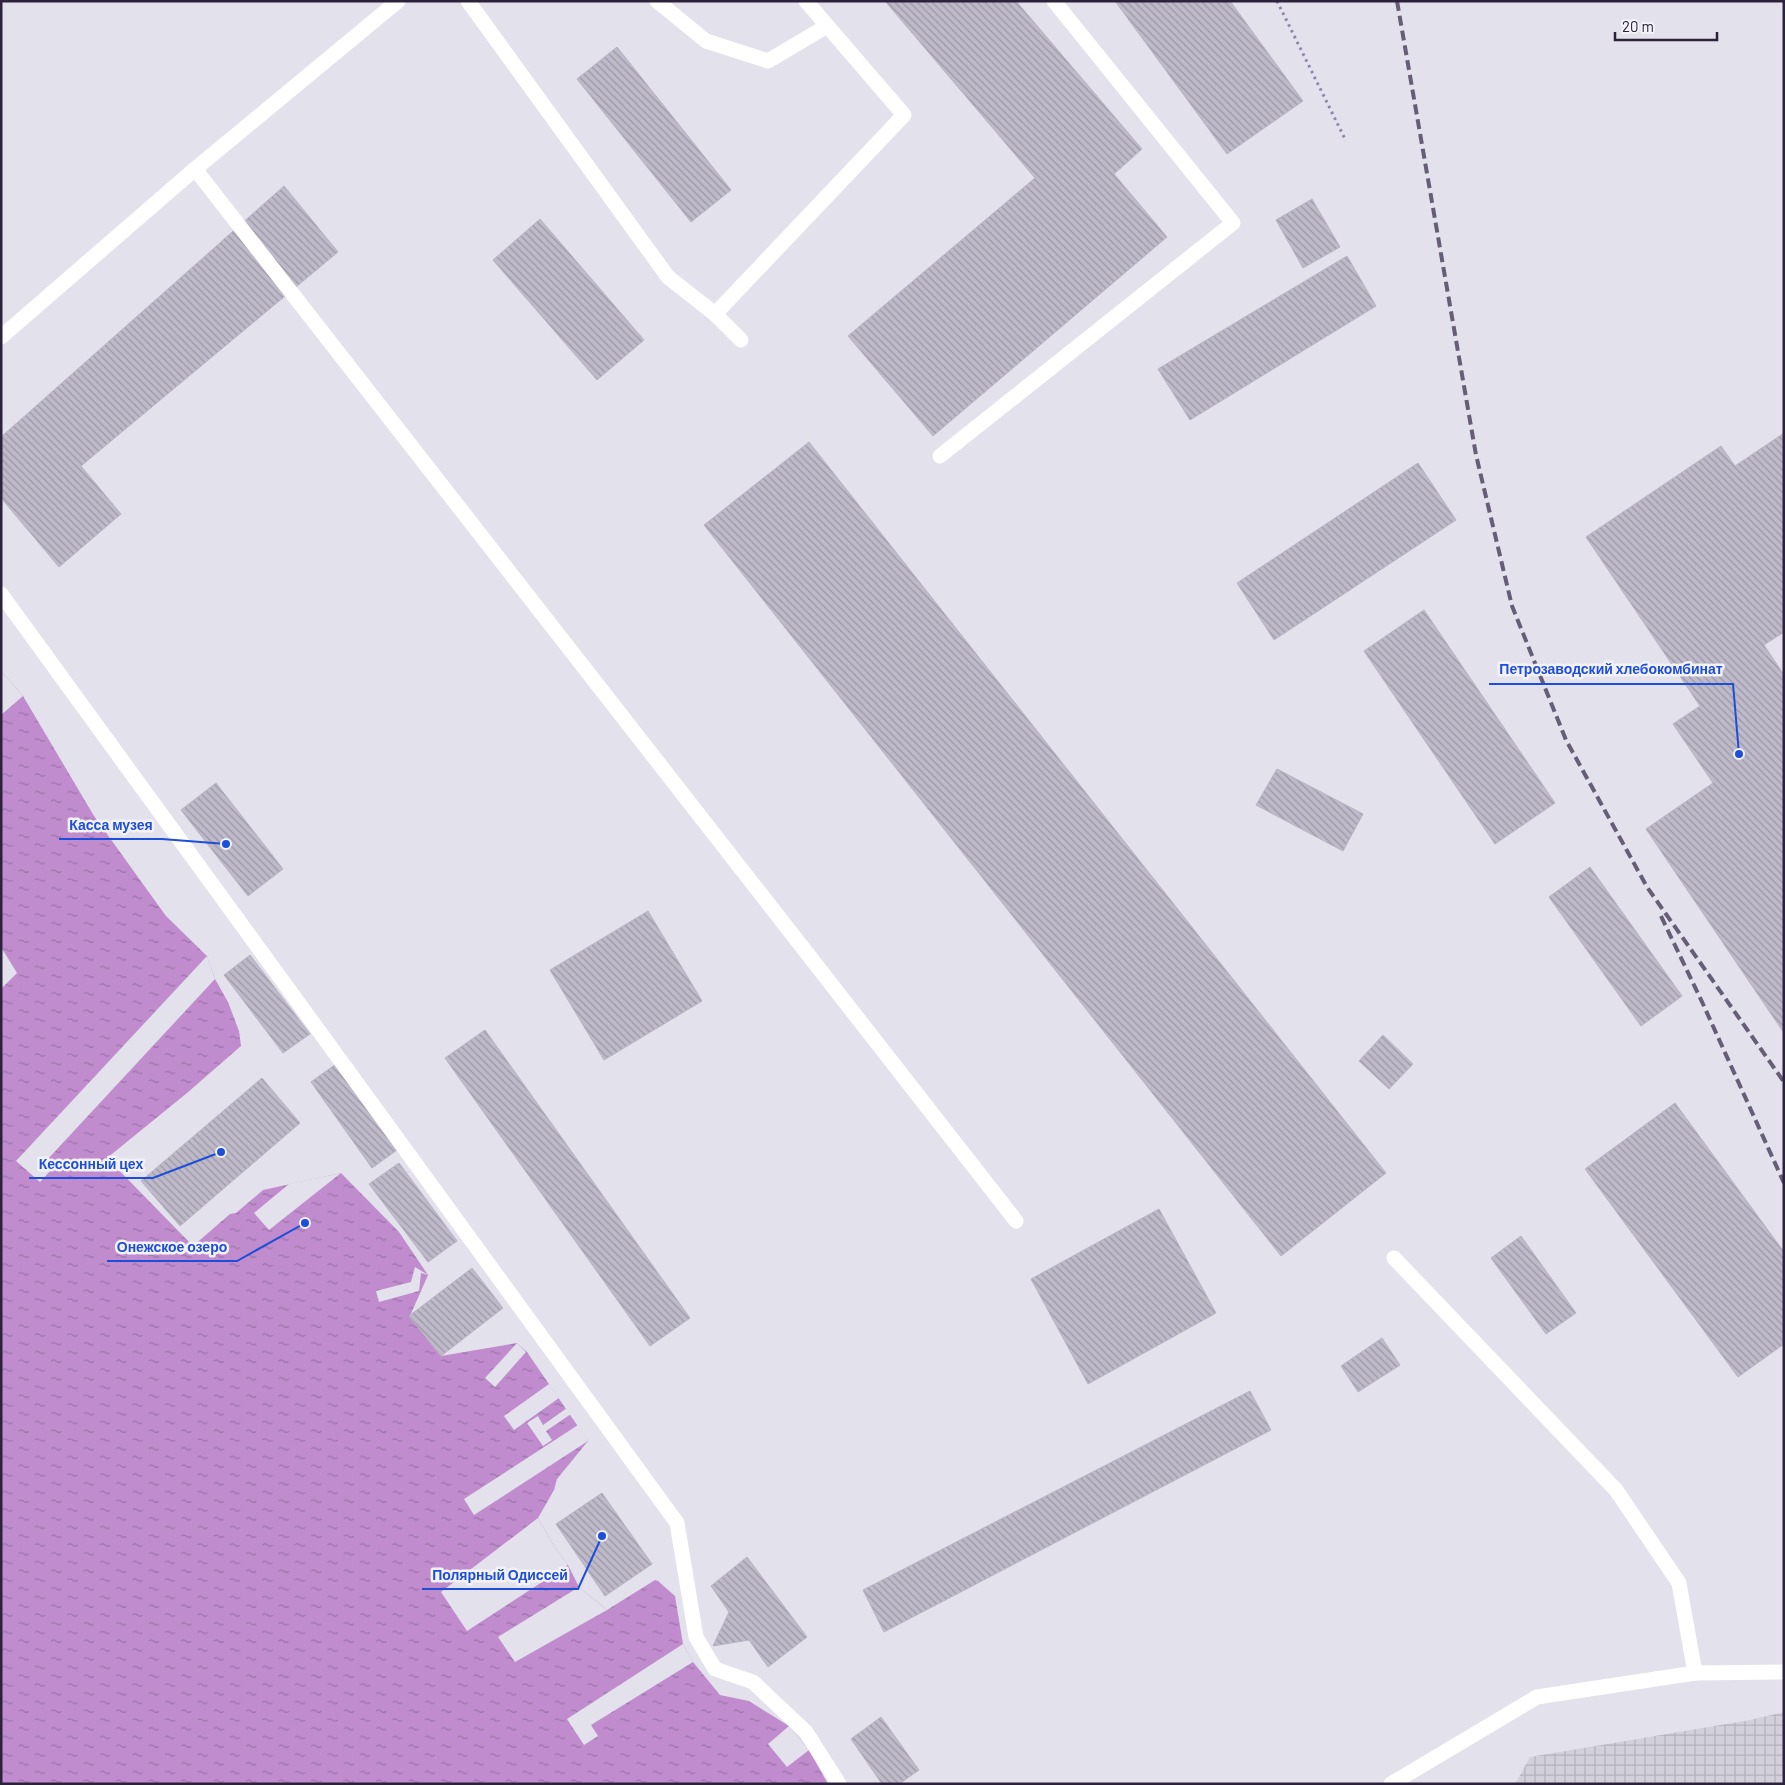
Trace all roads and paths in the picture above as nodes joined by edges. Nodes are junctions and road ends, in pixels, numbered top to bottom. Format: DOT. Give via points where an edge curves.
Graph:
graph roads {
  1 [pos="398,1"];
  2 [pos="468,1"];
  3 [pos="657,1"];
  4 [pos="806,1"];
  5 [pos="1054,1"];
  6 [pos="1278,1"];
  7 [pos="827,26"];
  8 [pos="1346,141"];
  9 [pos="195,169"];
  10 [pos="715,314"];
  11 [pos="1,337"];
  12 [pos="741,340"];
  13 [pos="940,456"];
  14 [pos="1,594"];
  15 [pos="1016,1221"];
  16 [pos="1394,1258"];
  17 [pos="1784,1672"];
  18 [pos="1695,1673"];
  19 [pos="839,1784"];
  20 [pos="1391,1784"];
  1 -- 9 [label="lane"];
  2 -- 10 [label="lane" via="668,277"];
  3 -- 7 [label="lane" via="706,41 768,61"];
  4 -- 7 [label="lane"];
  5 -- 13 [label="lane" via="1233,223"];
  6 -- 8 [label="path"];
  7 -- 10 [label="lane" via="904,115"];
  9 -- 11 [label="lane"];
  9 -- 15 [label="lane"];
  10 -- 12 [label="lane"];
  14 -- 19 [label="lane" via="677,1523 696,1637 715,1669 752,1682 759,1688 806,1732"];
  16 -- 18 [label="lane" via="1616,1490 1679,1583"];
  17 -- 18 [label="lane"];
  18 -- 20 [label="lane" via="1537,1697"];
}
